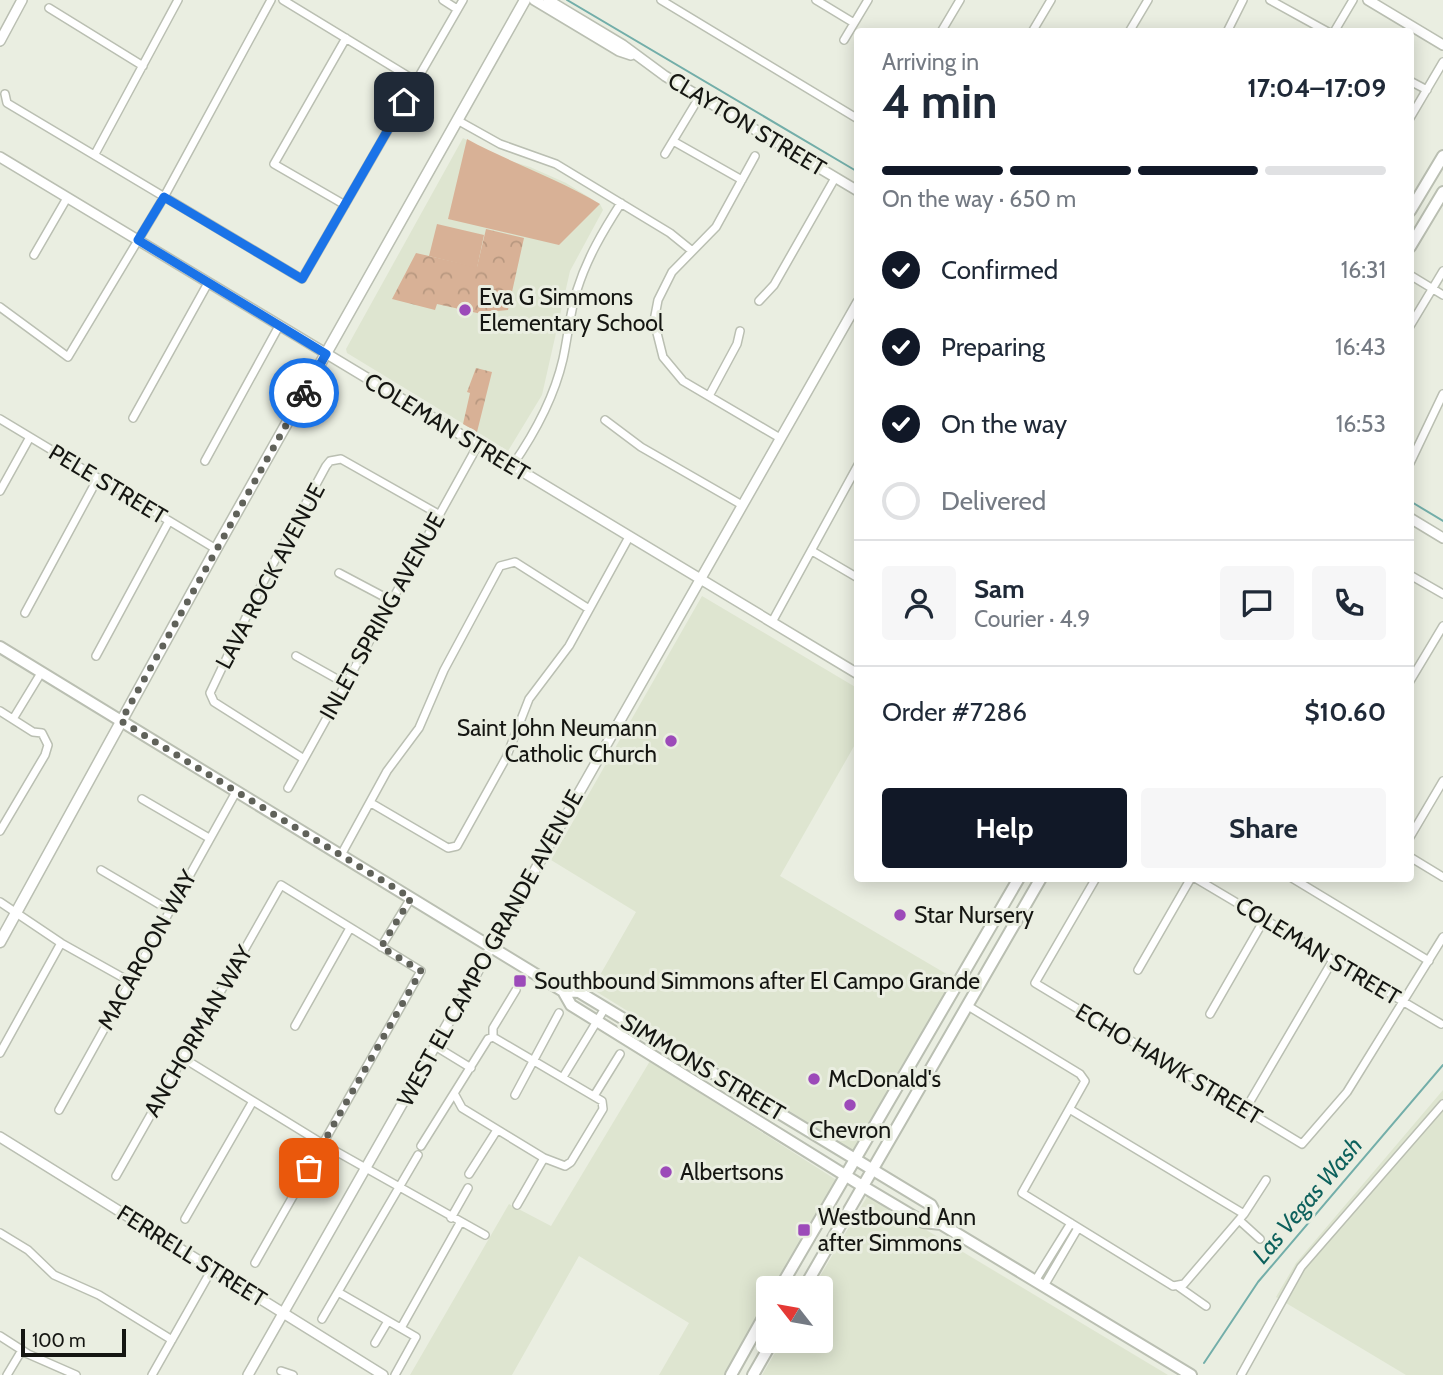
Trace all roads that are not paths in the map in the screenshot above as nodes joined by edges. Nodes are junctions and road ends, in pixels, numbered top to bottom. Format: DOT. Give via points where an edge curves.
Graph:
graph roads {
  1 [pos="22,0"];
  2 [pos="178,0"];
  3 [pos="271,0"];
  4 [pos="284,0"];
  5 [pos="443,0"];
  6 [pos="463,0"];
  7 [pos="525,0"];
  8 [pos="534,0"];
  9 [pos="548,0"];
  10 [pos="661,0"];
  11 [pos="816,0"];
  12 [pos="868,0"];
  13 [pos="960,0"];
  14 [pos="1051,0"];
  15 [pos="1148,0"];
  16 [pos="1243,0"];
  17 [pos="1270,0"];
  18 [pos="1353,0"];
  19 [pos="1368,0"];
  20 [pos="49,8"];
  21 [pos="457,9"];
  22 [pos="854,23"];
  23 [pos="943,28"];
  24 [pos="1034,28"];
  25 [pos="1131,28"];
  26 [pos="1229,28"];
  27 [pos="1321,28"];
  28 [pos="1336,28"];
  29 [pos="3,29"];
  30 [pos="346,38"];
  31 [pos="844,40"];
  32 [pos="0,41"];
  33 [pos="1443,45"];
  34 [pos="636,57"];
  35 [pos="1443,62"];
  36 [pos="143,66"];
  37 [pos="416,81"];
  38 [pos="1414,83"];
  39 [pos="1427,90"];
  40 [pos="5,94"];
  41 [pos="700,96"];
  42 [pos="1414,111"];
  43 [pos="854,117"];
  44 [pos="457,120"];
  45 [pos="673,141"];
  46 [pos="95,154"];
  47 [pos="664,155"];
  48 [pos="755,156"];
  49 [pos="1443,156"];
  50 [pos="0,157"];
  51 [pos="835,178"];
  52 [pos="742,180"];
  53 [pos="854,189"];
  54 [pos="1443,192"];
  55 [pos="164,197"];
  56 [pos="67,198"];
  57 [pos="621,203"];
  58 [pos="1414,204"];
  59 [pos="345,205"];
  60 [pos="138,240"];
  61 [pos="1414,240"];
  62 [pos="691,250"];
  63 [pos="34,255"];
  64 [pos="1443,271"];
  65 [pos="1414,277"];
  66 [pos="208,283"];
  67 [pos="1433,289"];
  68 [pos="1443,295"];
  69 [pos="759,301"];
  70 [pos="854,309"];
  71 [pos="1,310"];
  72 [pos="1414,320"];
  73 [pos="279,326"];
  74 [pos="740,331"];
  75 [pos="326,354"];
  76 [pos="1443,394"];
  77 [pos="709,396"];
  78 [pos="134,418"];
  79 [pos="0,419"];
  80 [pos="605,420"];
  81 [pos="30,437"];
  82 [pos="780,438"];
  83 [pos="478,445"];
  84 [pos="1414,455"];
  85 [pos="205,461"];
  86 [pos="512,466"];
  87 [pos="854,472"];
  88 [pos="99,478"];
  89 [pos="0,491"];
  90 [pos="742,505"];
  91 [pos="440,515"];
  92 [pos="1414,520"];
  93 [pos="169,521"];
  94 [pos="629,537"];
  95 [pos="1443,538"];
  96 [pos="216,550"];
  97 [pos="812,551"];
  98 [pos="339,573"];
  99 [pos="854,576"];
  100 [pos="1414,577"];
  101 [pos="700,579"];
  102 [pos="1443,594"];
  103 [pos="392,601"];
  104 [pos="589,609"];
  105 [pos="25,613"];
  106 [pos="772,622"];
  107 [pos="1443,626"];
  108 [pos="0,647"];
  109 [pos="96,656"];
  110 [pos="296,656"];
  111 [pos="854,672"];
  112 [pos="41,673"];
  113 [pos="1414,674"];
  114 [pos="346,684"];
  115 [pos="0,711"];
  116 [pos="13,719"];
  117 [pos="121,721"];
  118 [pos="304,759"];
  119 [pos="1443,781"];
  120 [pos="288,788"];
  121 [pos="236,792"];
  122 [pos="142,799"];
  123 [pos="371,803"];
  124 [pos="1414,829"];
  125 [pos="0,831"];
  126 [pos="209,838"];
  127 [pos="341,856"];
  128 [pos="1414,859"];
  129 [pos="101,870"];
  130 [pos="1443,877"];
  131 [pos="1017,882"];
  132 [pos="1039,882"];
  133 [pos="1094,882"];
  134 [pos="1191,882"];
  135 [pos="1200,882"];
  136 [pos="1300,882"];
  137 [pos="411,898"];
  138 [pos="0,902"];
  139 [pos="169,910"];
  140 [pos="17,912"];
  141 [pos="1265,920"];
  142 [pos="350,928"];
  143 [pos="1443,937"];
  144 [pos="0,942"];
  145 [pos="61,943"];
  146 [pos="381,947"];
  147 [pos="490,947"];
  148 [pos="1332,960"];
  149 [pos="1429,961"];
  150 [pos="1138,970"];
  151 [pos="129,981"];
  152 [pos="516,990"];
  153 [pos="562,991"];
  154 [pos="951,996"];
  155 [pos="1405,1003"];
  156 [pos="968,1006"];
  157 [pos="605,1008"];
  158 [pos="559,1013"];
  159 [pos="1210,1014"];
  160 [pos="597,1021"];
  161 [pos="1441,1024"];
  162 [pos="295,1026"];
  163 [pos="493,1037"];
  164 [pos="435,1046"];
  165 [pos="0,1053"];
  166 [pos="620,1054"];
  167 [pos="183,1058"];
  168 [pos="535,1061"];
  169 [pos="471,1068"];
  170 [pos="563,1077"];
  171 [pos="455,1095"];
  172 [pos="515,1095"];
  173 [pos="594,1096"];
  174 [pos="253,1101"];
  175 [pos="1443,1104"];
  176 [pos="59,1110"];
  177 [pos="1071,1110"];
  178 [pos="1245,1110"];
  179 [pos="497,1130"];
  180 [pos="0,1137"];
  181 [pos="323,1144"];
  182 [pos="421,1146"];
  183 [pos="418,1155"];
  184 [pos="544,1158"];
  185 [pos="855,1158"];
  186 [pos="365,1169"];
  187 [pos="874,1170"];
  188 [pos="469,1174"];
  189 [pos="116,1176"];
  190 [pos="844,1176"];
  191 [pos="1266,1180"];
  192 [pos="864,1187"];
  193 [pos="399,1188"];
  194 [pos="468,1188"];
  195 [pos="517,1205"];
  196 [pos="1241,1217"];
  197 [pos="185,1219"];
  198 [pos="451,1219"];
  199 [pos="460,1223"];
  200 [pos="1070,1223"];
  201 [pos="941,1224"];
  202 [pos="1078,1228"];
  203 [pos="0,1233"];
  204 [pos="485,1235"];
  205 [pos="1260,1238"];
  206 [pos="255,1263"];
  207 [pos="212,1269"];
  208 [pos="787,1276"];
  209 [pos="811,1276"];
  210 [pos="1039,1283"];
  211 [pos="1179,1287"];
  212 [pos="338,1293"];
  213 [pos="1206,1306"];
  214 [pos="284,1312"];
  215 [pos="322,1319"];
  216 [pos="388,1321"];
  217 [pos="401,1328"];
  218 [pos="756,1331"];
  219 [pos="0,1336"];
  220 [pos="172,1340"];
  221 [pos="375,1343"];
  222 [pos="22,1350"];
  223 [pos="744,1353"];
  224 [pos="765,1353"];
  225 [pos="760,1362"];
  226 [pos="281,1371"];
  227 [pos="7,1375"];
  228 [pos="76,1375"];
  229 [pos="152,1375"];
  230 [pos="248,1375"];
  231 [pos="293,1375"];
  232 [pos="383,1375"];
  233 [pos="395,1375"];
  234 [pos="731,1375"];
  235 [pos="752,1375"];
  236 [pos="1191,1375"];
  237 [pos="1241,1375"];
  1 -- 29 [label="street"];
  2 -- 36 [label="street"];
  3 -- 55 [label="street"];
  4 -- 30 [label="street"];
  5 -- 21 [label="street"];
  6 -- 21 [label="street"];
  7 -- 44 [label="main road"];
  8 -- 34 [label="street, CLAYTON STREET"];
  9 -- 34 [label="street, CLAYTON STREET"];
  10 -- 43 [label="street"];
  11 -- 22 [label="street"];
  12 -- 22 [label="street"];
  13 -- 23 [label="street"];
  14 -- 24 [label="street"];
  15 -- 25 [label="street"];
  16 -- 26 [label="street"];
  17 -- 27 [label="street"];
  18 -- 28 [label="street"];
  19 -- 33 [label="street"];
  20 -- 36 [label="street"];
  21 -- 37 [label="street"];
  22 -- 31 [label="street"];
  29 -- 32 [label="street"];
  30 -- 37 [label="street"];
  30 -- 59 [label="street" via="274,164"];
  34 -- 41 [label="street, CLAYTON STREET"];
  35 -- 39 [label="street"];
  36 -- 46 [label="street"];
  37 -- 59 [label="street"];
  38 -- 39 [label="street"];
  39 -- 42 [label="street"];
  40 -- 46 [label="street" via="7,103"];
  41 -- 45 [label="street"];
  41 -- 51 [label="street, CLAYTON STREET"];
  44 -- 57 [label="street" via="500,144 556,164"];
  44 -- 75 [label="main road"];
  45 -- 47 [label="street"];
  45 -- 52 [label="street"];
  46 -- 55 [label="street"];
  48 -- 52 [label="street"];
  49 -- 58 [label="main road"];
  50 -- 56 [label="street, COLEMAN STREET"];
  51 -- 53 [label="street, CLAYTON STREET"];
  51 -- 69 [label="street" via="774,285"];
  52 -- 62 [label="street" via="716,228"];
  54 -- 61 [label="main road"];
  55 -- 59 [label="street" via="302,279"];
  55 -- 60 [label="street"];
  56 -- 60 [label="street, COLEMAN STREET"];
  56 -- 63 [label="street"];
  57 -- 62 [label="street"];
  57 -- 86 [label="street" via="583,270 551,398"];
  60 -- 66 [label="street, COLEMAN STREET"];
  60 -- 71 [label="street" via="68,357"];
  62 -- 77 [label="street" via="672,272 654,321 663,357 683,381"];
  64 -- 67 [label="street"];
  65 -- 67 [label="street"];
  66 -- 73 [label="street, COLEMAN STREET"];
  66 -- 78 [label="street"];
  67 -- 68 [label="street"];
  67 -- 72 [label="street"];
  70 -- 82 [label="street, WEST EL CAMPO GRANDE AVENUE"];
  73 -- 75 [label="street, COLEMAN STREET"];
  73 -- 85 [label="street"];
  74 -- 77 [label="street"];
  75 -- 83 [label="street, COLEMAN STREET"];
  75 -- 96 [label="main road"];
  76 -- 84 [label="street"];
  77 -- 82 [label="street"];
  79 -- 81 [label="street, PELE STREET"];
  80 -- 90 [label="street" via="650,453"];
  81 -- 88 [label="street, PELE STREET"];
  81 -- 89 [label="street"];
  82 -- 90 [label="street, WEST EL CAMPO GRANDE AVENUE"];
  83 -- 86 [label="street, COLEMAN STREET"];
  83 -- 91 [label="street, INLET SPRING AVENUE"];
  86 -- 94 [label="street, COLEMAN STREET"];
  87 -- 97 [label="street"];
  88 -- 93 [label="street, PELE STREET"];
  88 -- 105 [label="street"];
  90 -- 101 [label="street, WEST EL CAMPO GRANDE AVENUE"];
  91 -- 103 [label="street, INLET SPRING AVENUE"];
  91 -- 118 [label="street, LAVA ROCK AVENUE" via="345,461 335,459 326,466 261,586 211,687 210,698"];
  92 -- 95 [label="street"];
  93 -- 96 [label="street, PELE STREET"];
  93 -- 109 [label="street"];
  94 -- 101 [label="street, COLEMAN STREET"];
  94 -- 104 [label="street"];
  96 -- 117 [label="main road"];
  97 -- 99 [label="street"];
  97 -- 106 [label="street"];
  98 -- 103 [label="street"];
  100 -- 102 [label="street"];
  101 -- 106 [label="street, COLEMAN STREET"];
  101 -- 147 [label="street, WEST EL CAMPO GRANDE AVENUE"];
  103 -- 114 [label="street, INLET SPRING AVENUE"];
  104 -- 123 [label="street" via="569,646 530,699 506,758 459,842 448,848"];
  104 -- 123 [label="street" via="515,562 500,566 444,670 419,728 387,771"];
  106 -- 111 [label="street, COLEMAN STREET"];
  107 -- 113 [label="street"];
  108 -- 112 [label="main road, SIMMONS STREET"];
  110 -- 114 [label="street"];
  112 -- 116 [label="street"];
  112 -- 117 [label="main road, SIMMONS STREET"];
  114 -- 118 [label="street, INLET SPRING AVENUE"];
  115 -- 116 [label="street"];
  116 -- 125 [label="street" via="42,733 48,745"];
  117 -- 121 [label="main road, SIMMONS STREET"];
  117 -- 140 [label="main road"];
  118 -- 120 [label="street, INLET SPRING AVENUE"];
  119 -- 124 [label="street"];
  121 -- 126 [label="street, MACAROON WAY"];
  121 -- 127 [label="main road, SIMMONS STREET"];
  122 -- 126 [label="street"];
  123 -- 127 [label="street"];
  126 -- 139 [label="street, MACAROON WAY"];
  127 -- 137 [label="main road, SIMMONS STREET"];
  128 -- 130 [label="street"];
  129 -- 139 [label="street"];
  131 -- 154 [label="main road"];
  132 -- 156 [label="main road"];
  133 -- 178 [label="street, ECHO HAWK STREET" via="1035,983"];
  134 -- 150 [label="street"];
  135 -- 141 [label="street, COLEMAN STREET"];
  136 -- 149 [label="street"];
  137 -- 146 [label="street"];
  137 -- 147 [label="main road, SIMMONS STREET"];
  138 -- 140 [label="street"];
  139 -- 151 [label="street, MACAROON WAY"];
  140 -- 144 [label="main road"];
  140 -- 145 [label="street"];
  141 -- 148 [label="street, COLEMAN STREET"];
  141 -- 159 [label="street"];
  142 -- 146 [label="street"];
  142 -- 162 [label="street"];
  142 -- 167 [label="street, ANCHORMAN WAY" via="281,885"];
  143 -- 149 [label="street"];
  145 -- 151 [label="street"];
  145 -- 165 [label="street"];
  146 -- 181 [label="street" via="421,971"];
  147 -- 153 [label="main road, SIMMONS STREET"];
  147 -- 164 [label="street, WEST EL CAMPO GRANDE AVENUE"];
  148 -- 155 [label="street, COLEMAN STREET"];
  148 -- 178 [label="street"];
  149 -- 155 [label="street"];
  151 -- 176 [label="street, MACAROON WAY"];
  152 -- 163 [label="street" via="493,1028"];
  153 -- 157 [label="main road, SIMMONS STREET" via="579,992"];
  153 -- 160 [label="main road, SIMMONS STREET" via="571,1005"];
  154 -- 156 [label="main road"];
  154 -- 185 [label="main road"];
  155 -- 161 [label="street, COLEMAN STREET"];
  155 -- 178 [label="street, ECHO HAWK STREET" via="1347,1092 1302,1144"];
  156 -- 177 [label="street" via="1080,1074 1083,1087"];
  156 -- 187 [label="main road"];
  157 -- 160 [label="street"];
  157 -- 185 [label="main road, SIMMONS STREET"];
  158 -- 168 [label="street"];
  160 -- 170 [label="street"];
  160 -- 190 [label="main road, SIMMONS STREET"];
  163 -- 168 [label="street"];
  163 -- 169 [label="street"];
  164 -- 169 [label="street"];
  164 -- 186 [label="street, WEST EL CAMPO GRANDE AVENUE"];
  166 -- 173 [label="street"];
  167 -- 174 [label="street"];
  167 -- 189 [label="street, ANCHORMAN WAY"];
  168 -- 170 [label="street"];
  168 -- 172 [label="street"];
  169 -- 171 [label="street"];
  170 -- 173 [label="street"];
  171 -- 179 [label="street" via="462,1108"];
  171 -- 182 [label="street"];
  173 -- 184 [label="street" via="604,1105 571,1162 565,1166"];
  174 -- 181 [label="street"];
  174 -- 197 [label="street"];
  175 -- 237 [label="street" via="1301,1267"];
  177 -- 196 [label="street"];
  177 -- 200 [label="street" via="1022,1193"];
  179 -- 184 [label="street"];
  179 -- 188 [label="street"];
  180 -- 207 [label="street, FERRELL STREET"];
  181 -- 186 [label="street"];
  181 -- 206 [label="street"];
  183 -- 193 [label="street"];
  184 -- 195 [label="street"];
  185 -- 187 [label="main road, SIMMONS STREET"];
  185 -- 190 [label="main road"];
  186 -- 193 [label="street"];
  186 -- 214 [label="street, WEST EL CAMPO GRANDE AVENUE"];
  187 -- 192 [label="main road"];
  187 -- 201 [label="main road, SIMMONS STREET" via="932,1205"];
  190 -- 192 [label="main road, SIMMONS STREET"];
  190 -- 208 [label="main road"];
  191 -- 196 [label="street"];
  192 -- 201 [label="main road, SIMMONS STREET" via="923,1222"];
  192 -- 209 [label="main road"];
  193 -- 198 [label="street"];
  193 -- 212 [label="street"];
  194 -- 198 [label="street"];
  196 -- 205 [label="street"];
  196 -- 211 [label="street"];
  198 -- 199 [label="street"];
  199 -- 204 [label="street"];
  199 -- 217 [label="street"];
  200 -- 202 [label="street"];
  200 -- 210 [label="street"];
  201 -- 210 [label="main road, SIMMONS STREET"];
  202 -- 210 [label="street"];
  202 -- 211 [label="street"];
  203 -- 220 [label="street" via="28,1250 54,1275 99,1295"];
  207 -- 214 [label="street, FERRELL STREET"];
  207 -- 220 [label="street"];
  210 -- 236 [label="main road, SIMMONS STREET"];
  211 -- 213 [label="street"];
  212 -- 215 [label="street"];
  212 -- 216 [label="street"];
  214 -- 230 [label="street, WEST EL CAMPO GRANDE AVENUE"];
  214 -- 232 [label="street, FERRELL STREET"];
  216 -- 217 [label="street"];
  216 -- 221 [label="street"];
  217 -- 233 [label="street" via="416,1337"];
  218 -- 223 [label="main road"];
  219 -- 222 [label="street"];
  220 -- 229 [label="street"];
  222 -- 227 [label="street"];
  222 -- 228 [label="street"];
  223 -- 225 [label="main road"];
  223 -- 234 [label="main road"];
  224 -- 225 [label="main road"];
  225 -- 235 [label="main road"];
  226 -- 231 [label="street"];
}
